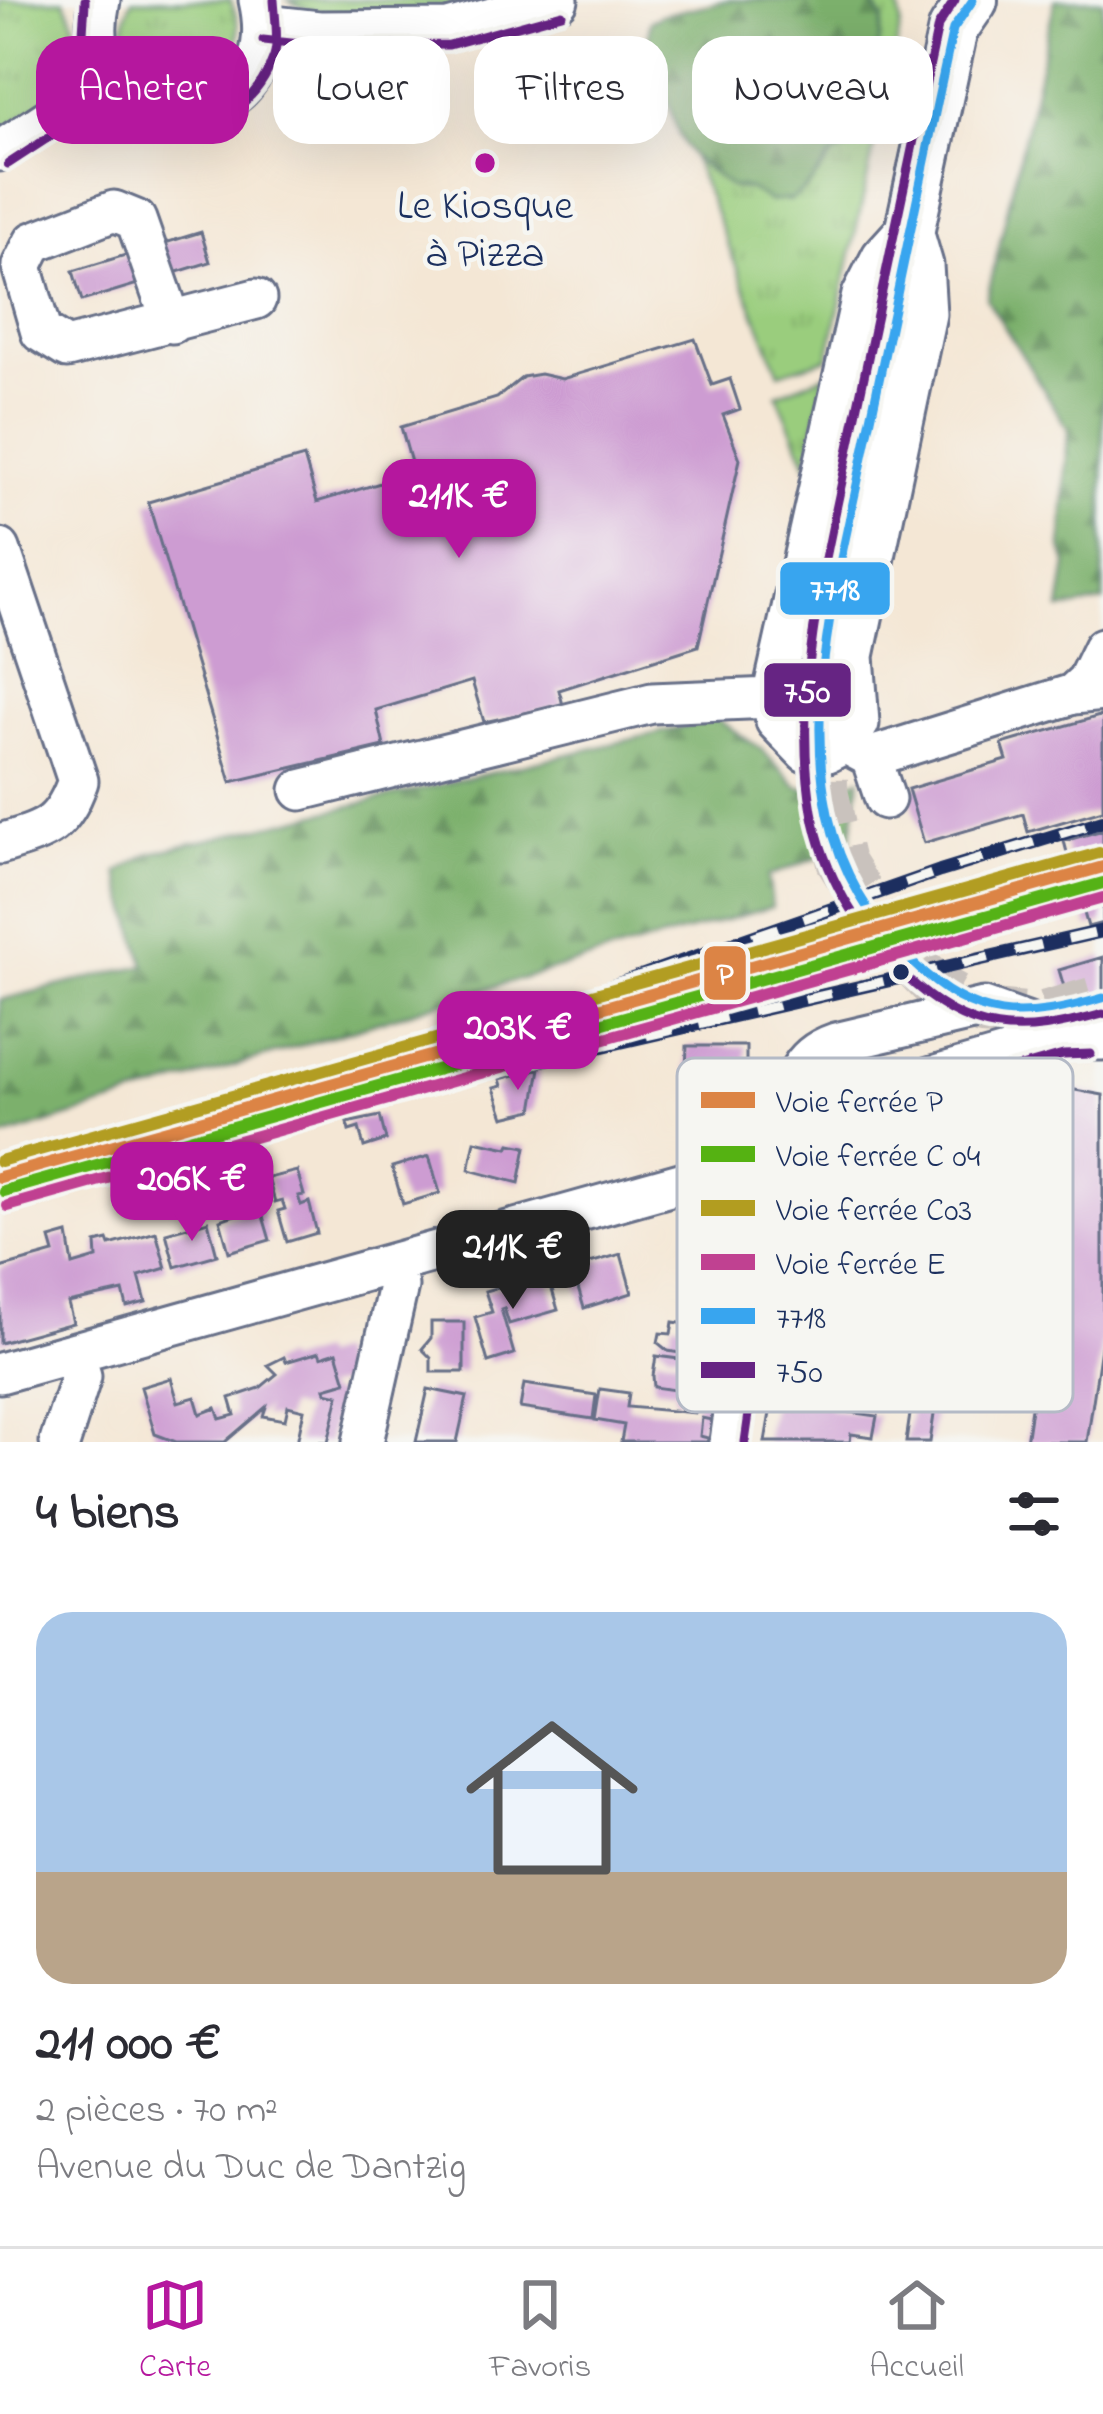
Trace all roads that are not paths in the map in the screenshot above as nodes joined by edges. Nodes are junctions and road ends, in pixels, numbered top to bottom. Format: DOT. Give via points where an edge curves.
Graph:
graph roads {
  1 [pos="100,0"];
  2 [pos="558,0"];
  3 [pos="956,10"];
  4 [pos="262,12"];
  5 [pos="95,36"];
  6 [pos="249,76"];
  7 [pos="36,128"];
  8 [pos="0,151"];
  9 [pos="911,224"];
  10 [pos="256,299"];
  11 [pos="172,323"];
  12 [pos="0,549"];
  13 [pos="1103,647"];
  14 [pos="1088,692"];
  15 [pos="772,698"];
  16 [pos="847,735"];
  17 [pos="301,790"];
  18 [pos="885,800"];
  19 [pos="2,834"];
  20 [pos="1061,1040"];
  21 [pos="1103,1040"];
  22 [pos="810,1058"];
  23 [pos="997,1058"];
  24 [pos="677,1177"];
  25 [pos="392,1264"];
  26 [pos="74,1353"];
  27 [pos="0,1373"];
  28 [pos="734,1412"];
  29 [pos="60,1442"];
  30 [pos="363,1442"];
  31 [pos="730,1442"];
  1 -- 5 [label="street"];
  2 -- 4 [label="street" via="448,30 334,31"];
  3 -- 9 [label="main road"];
  4 -- 6 [label="street" via="263,46"];
  7 -- 8 [label="street"];
  9 -- 15 [label="street" via="862,296"];
  9 -- 16 [label="main road" via="826,634"];
  10 -- 11 [label="street"];
  12 -- 19 [label="street" via="77,781 66,813 44,831"];
  13 -- 14 [label="street"];
  14 -- 16 [label="street"];
  15 -- 16 [label="street" via="776,721 806,752 828,752"];
  15 -- 17 [label="street" via="652,703"];
  16 -- 18 [label="street"];
  20 -- 21 [label="street"];
  20 -- 22 [label="street" via="1014,1017 970,1009 836,1043"];
  20 -- 23 [label="street"];
  24 -- 25 [label="street" via="566,1200"];
  25 -- 26 [label="street"];
  25 -- 30 [label="street" via="398,1286"];
  26 -- 27 [label="street"];
  26 -- 29 [label="street" via="81,1376"];
  28 -- 31 [label="street"];
}
